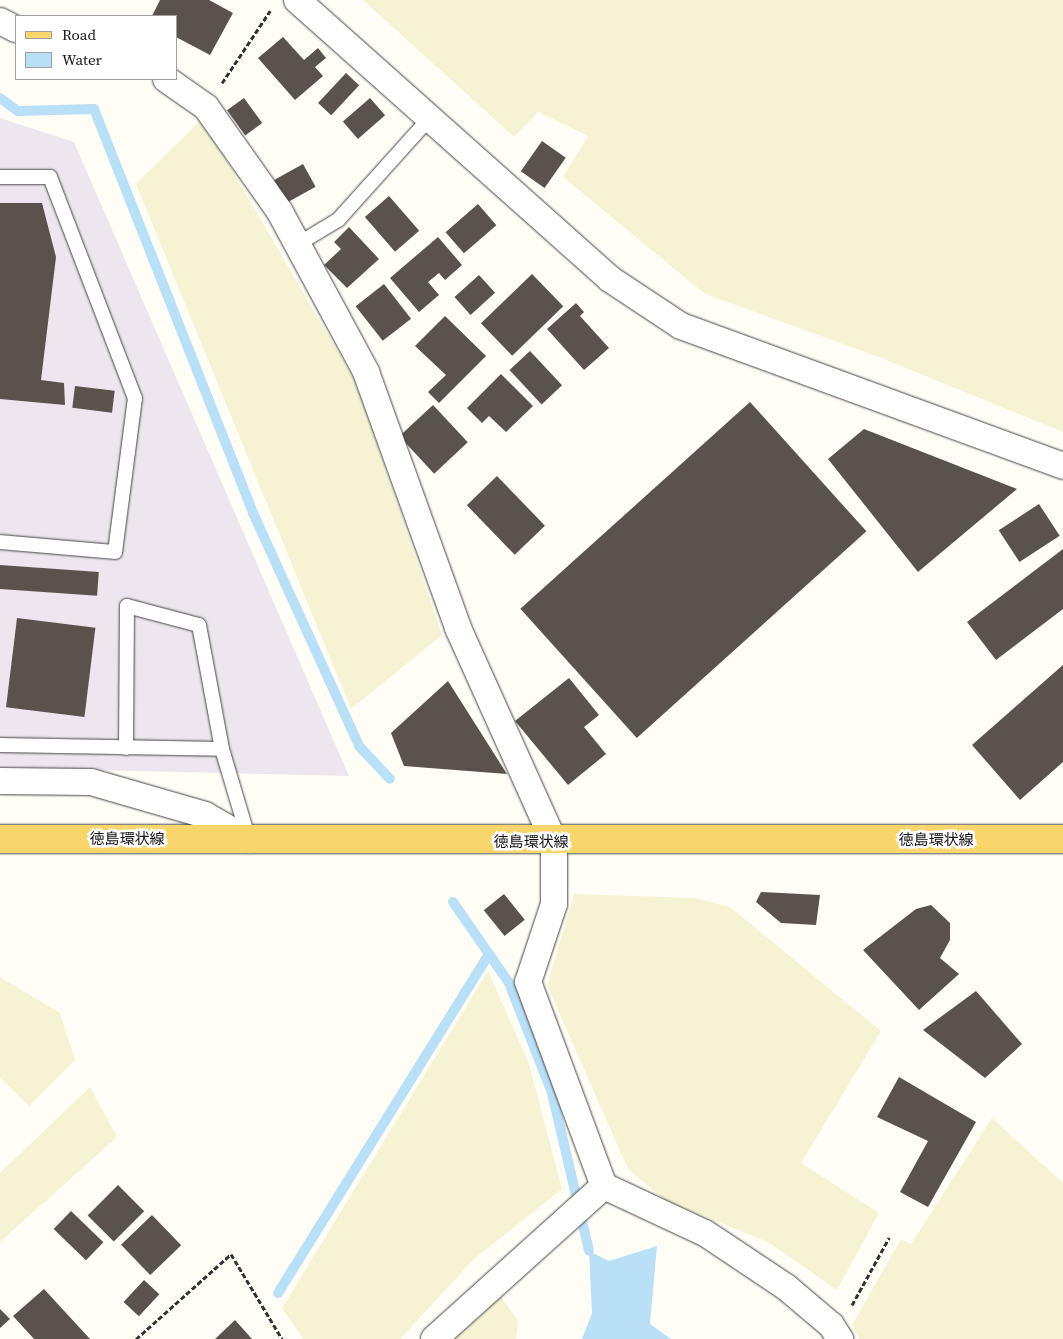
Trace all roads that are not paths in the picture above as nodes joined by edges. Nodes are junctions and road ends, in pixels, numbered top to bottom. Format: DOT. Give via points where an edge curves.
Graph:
graph roads {
  1 [pos="297,0"];
  2 [pos="0,21"];
  3 [pos="15,28"];
  4 [pos="167,80"];
  5 [pos="430,118"];
  6 [pos="0,177"];
  7 [pos="298,244"];
  8 [pos="1063,466"];
  9 [pos="0,542"];
  10 [pos="0,745"];
  11 [pos="126,748"];
  12 [pos="222,750"];
  13 [pos="0,781"];
  14 [pos="0,839"];
  15 [pos="1063,839"];
  16 [pos="249,840"];
  17 [pos="554,842"];
  18 [pos="604,1186"];
  19 [pos="839,1336"];
  20 [pos="434,1339"];
  1 -- 5 [label="street"];
  2 -- 3 [label="street"];
  4 -- 7 [label="street" via="206,107"];
  5 -- 7 [label="lane" via="338,220"];
  5 -- 8 [label="street" via="610,278 681,326"];
  6 -- 9 [label="lane" via="50,177 135,398 115,552"];
  7 -- 17 [label="street" via="366,372 458,628"];
  10 -- 11 [label="lane"];
  11 -- 12 [label="lane"];
  11 -- 12 [label="lane" via="127,606 199,625"];
  12 -- 16 [label="lane"];
  13 -- 16 [label="street" via="91,782 205,815"];
  14 -- 16 [label="main road, 徳島環状線"];
  15 -- 17 [label="main road, 徳島環状線"];
  16 -- 17 [label="main road, 徳島環状線"];
  17 -- 18 [label="street" via="554,904 528,982"];
  18 -- 19 [label="street" via="705,1233 786,1287"];
  18 -- 20 [label="street"];
}
